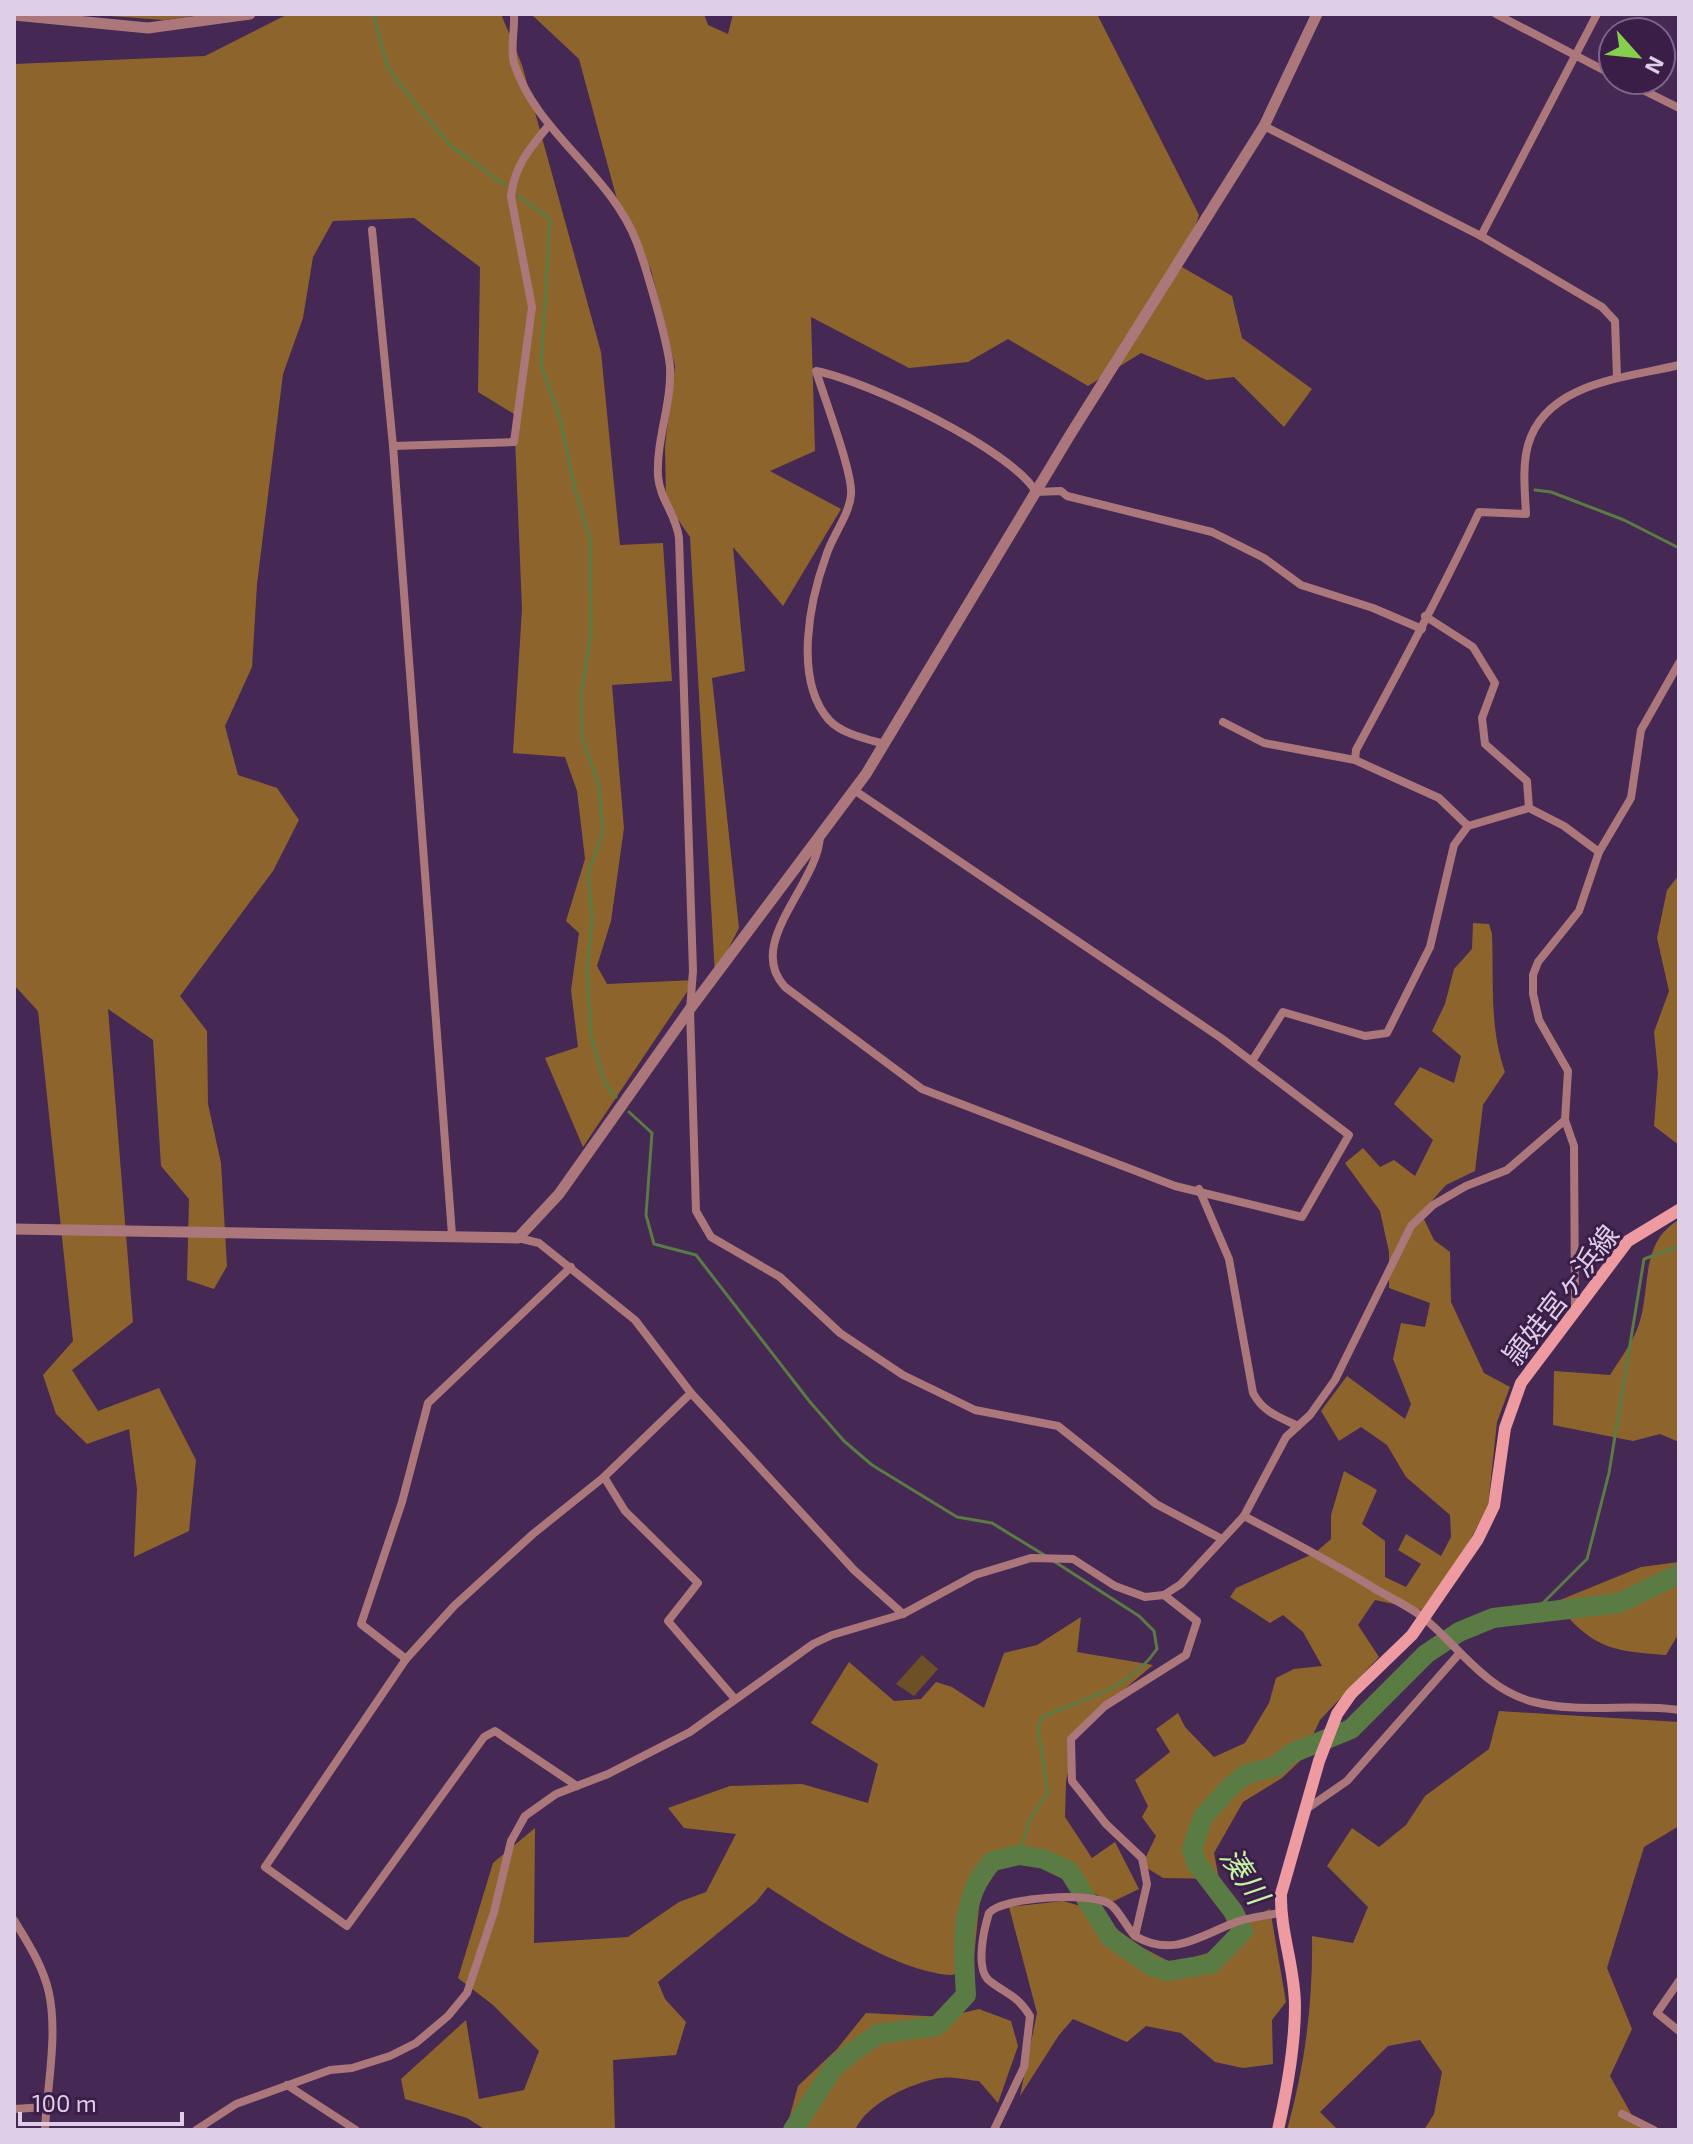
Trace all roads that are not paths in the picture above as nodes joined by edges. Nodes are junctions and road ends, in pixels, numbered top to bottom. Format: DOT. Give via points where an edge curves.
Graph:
graph roads {
  1 [pos="250,14"];
  2 [pos="514,14"];
  3 [pos="1317,14"];
  4 [pos="1496,14"];
  5 [pos="1597,14"];
  6 [pos="14,15"];
  7 [pos="1576,56"];
  8 [pos="1597,67"];
  9 [pos="1655,96"];
  10 [pos="1679,108"];
  11 [pos="549,125"];
  12 [pos="1264,126"];
  13 [pos="372,230"];
  14 [pos="1481,236"];
  15 [pos="1679,365"];
  16 [pos="1617,377"];
  17 [pos="393,446"];
  18 [pos="1036,492"];
  19 [pos="1425,616"];
  20 [pos="1422,629"];
  21 [pos="1679,663"];
  22 [pos="1223,722"];
  23 [pos="884,744"];
  24 [pos="1355,760"];
  25 [pos="854,790"];
  26 [pos="1529,808"];
  27 [pos="1468,826"];
  28 [pos="820,835"];
  29 [pos="1599,852"];
  30 [pos="690,1009"];
  31 [pos="1252,1061"];
  32 [pos="1565,1120"];
  33 [pos="1199,1189"];
  34 [pos="1679,1210"];
  35 [pos="14,1229"];
  36 [pos="452,1235"];
  37 [pos="518,1238"];
  38 [pos="571,1267"];
  39 [pos="1575,1307"];
  40 [pos="691,1393"];
  41 [pos="1298,1426"];
  42 [pos="604,1477"];
  43 [pos="1244,1516"];
  44 [pos="1222,1539"];
  45 [pos="1164,1595"];
  46 [pos="903,1614"];
  47 [pos="1423,1617"];
  48 [pos="1458,1655"];
  49 [pos="406,1659"];
  50 [pos="735,1699"];
  51 [pos="1679,1710"];
  52 [pos="577,1786"];
  53 [pos="1304,1811"];
  54 [pos="1280,1913"];
  55 [pos="14,1920"];
  56 [pos="1135,1936"];
  57 [pos="1679,1981"];
  58 [pos="1679,2031"];
  59 [pos="287,2085"];
  60 [pos="46,2107"];
  61 [pos="14,2109"];
  62 [pos="1622,2114"];
  63 [pos="45,2130"];
  64 [pos="196,2130"];
  65 [pos="356,2130"];
  66 [pos="994,2130"];
  67 [pos="1278,2130"];
  68 [pos="1654,2130"];
  1 -- 6 [label="street" via="148,28"];
  2 -- 11 [label="street" via="513,59 526,92"];
  3 -- 12 [label="street"];
  4 -- 7 [label="street"];
  5 -- 7 [label="street"];
  7 -- 8 [label="street"];
  7 -- 14 [label="street"];
  9 -- 10 [label="street"];
  11 -- 17 [label="street" via="522,157 512,181 532,307 514,442"];
  11 -- 30 [label="street" via="599,178 636,240 670,367 658,473 660,495 677,520 679,538"];
  12 -- 14 [label="street"];
  12 -- 18 [label="street"];
  13 -- 17 [label="street"];
  14 -- 16 [label="street" via="1602,307 1615,321"];
  15 -- 16 [label="street"];
  16 -- 19 [label="street" via="1559,401 1534,429 1525,470 1526,514 1479,512"];
  17 -- 36 [label="street"];
  18 -- 20 [label="street" via="1061,491 1212,532 1264,558 1301,585"];
  18 -- 23 [label="street"];
  18 -- 23 [label="street" via="1029,479 965,433 861,385 816,371 851,497 813,596 807,627 810,669 829,720"];
  19 -- 20 [label="street"];
  19 -- 26 [label="street" via="1473,647 1495,683 1482,718 1485,744 1527,781"];
  20 -- 24 [label="street"];
  21 -- 29 [label="street" via="1641,730 1631,798"];
  22 -- 24 [label="street" via="1264,743"];
  23 -- 25 [label="street"];
  24 -- 27 [label="street" via="1426,790"];
  25 -- 28 [label="street"];
  25 -- 31 [label="street"];
  26 -- 27 [label="street"];
  26 -- 29 [label="street"];
  27 -- 31 [label="street" via="1454,845 1430,947 1387,1033 1365,1036 1283,1012"];
  28 -- 30 [label="street"];
  28 -- 33 [label="street" via="820,848 801,892 780,921 772,958 774,976 785,987 922,1089 1175,1186"];
  29 -- 32 [label="street" via="1579,911 1533,975 1539,1020 1568,1071"];
  30 -- 37 [label="street" via="559,1194"];
  30 -- 44 [label="street" via="696,1211 711,1237 780,1277 840,1333 903,1375 975,1410 1058,1426 1156,1504"];
  31 -- 33 [label="street" via="1349,1135 1302,1217"];
  32 -- 39 [label="street" via="1574,1146"];
  32 -- 41 [label="street" via="1507,1170 1433,1205 1411,1226 1335,1380"];
  33 -- 41 [label="street" via="1229,1259 1253,1393 1259,1405"];
  34 -- 39 [label="main road, 頴娃宮ヶ浜線" via="1628,1241"];
  35 -- 36 [label="street"];
  36 -- 37 [label="street"];
  37 -- 38 [label="street" via="539,1243"];
  38 -- 40 [label="street" via="635,1320"];
  38 -- 49 [label="street" via="428,1403 361,1624"];
  39 -- 47 [label="main road, 頴娃宮ヶ浜線" via="1521,1383 1505,1428 1494,1506 1478,1539"];
  40 -- 42 [label="street"];
  40 -- 46 [label="street" via="854,1570"];
  41 -- 43 [label="street" via="1286,1437"];
  42 -- 49 [label="street" via="454,1606"];
  42 -- 50 [label="street" via="625,1511 698,1583 668,1621"];
  43 -- 44 [label="street"];
  43 -- 47 [label="street"];
  44 -- 45 [label="street"];
  45 -- 46 [label="street" via="1130,1593 1073,1559 1039,1558 975,1575"];
  45 -- 56 [label="street" via="1197,1621 1186,1655 1105,1706 1071,1739 1072,1781 1142,1858 1147,1884"];
  46 -- 50 [label="street" via="832,1635"];
  47 -- 48 [label="street"];
  47 -- 53 [label="main road, 頴娃宮ヶ浜線" via="1337,1714"];
  48 -- 51 [label="street" via="1531,1702"];
  48 -- 53 [label="street" via="1347,1781"];
  49 -- 52 [label="street" via="265,1867 347,1926 484,1737 495,1731"];
  50 -- 52 [label="street" via="690,1732"];
  52 -- 59 [label="street" via="525,1816 511,1841 467,1993 448,2016 416,2043 390,2056"];
  53 -- 54 [label="main road, 頴娃宮ヶ浜線"];
  54 -- 56 [label="street" via="1165,1947"];
  54 -- 67 [label="main road, 頴娃宮ヶ浜線" via="1295,2004"];
  55 -- 60 [label="street" via="40,1965 49,1994"];
  56 -- 66 [label="street" via="1112,1904 1094,1896 1005,1902 989,1913 982,1946 984,1974 1011,1992 1030,2016 1021,2075"];
  57 -- 58 [label="street" via="1657,2013"];
  59 -- 64 [label="street" via="236,2104"];
  59 -- 65 [label="street"];
  60 -- 61 [label="street"];
  60 -- 63 [label="street"];
  62 -- 68 [label="street"];
}
